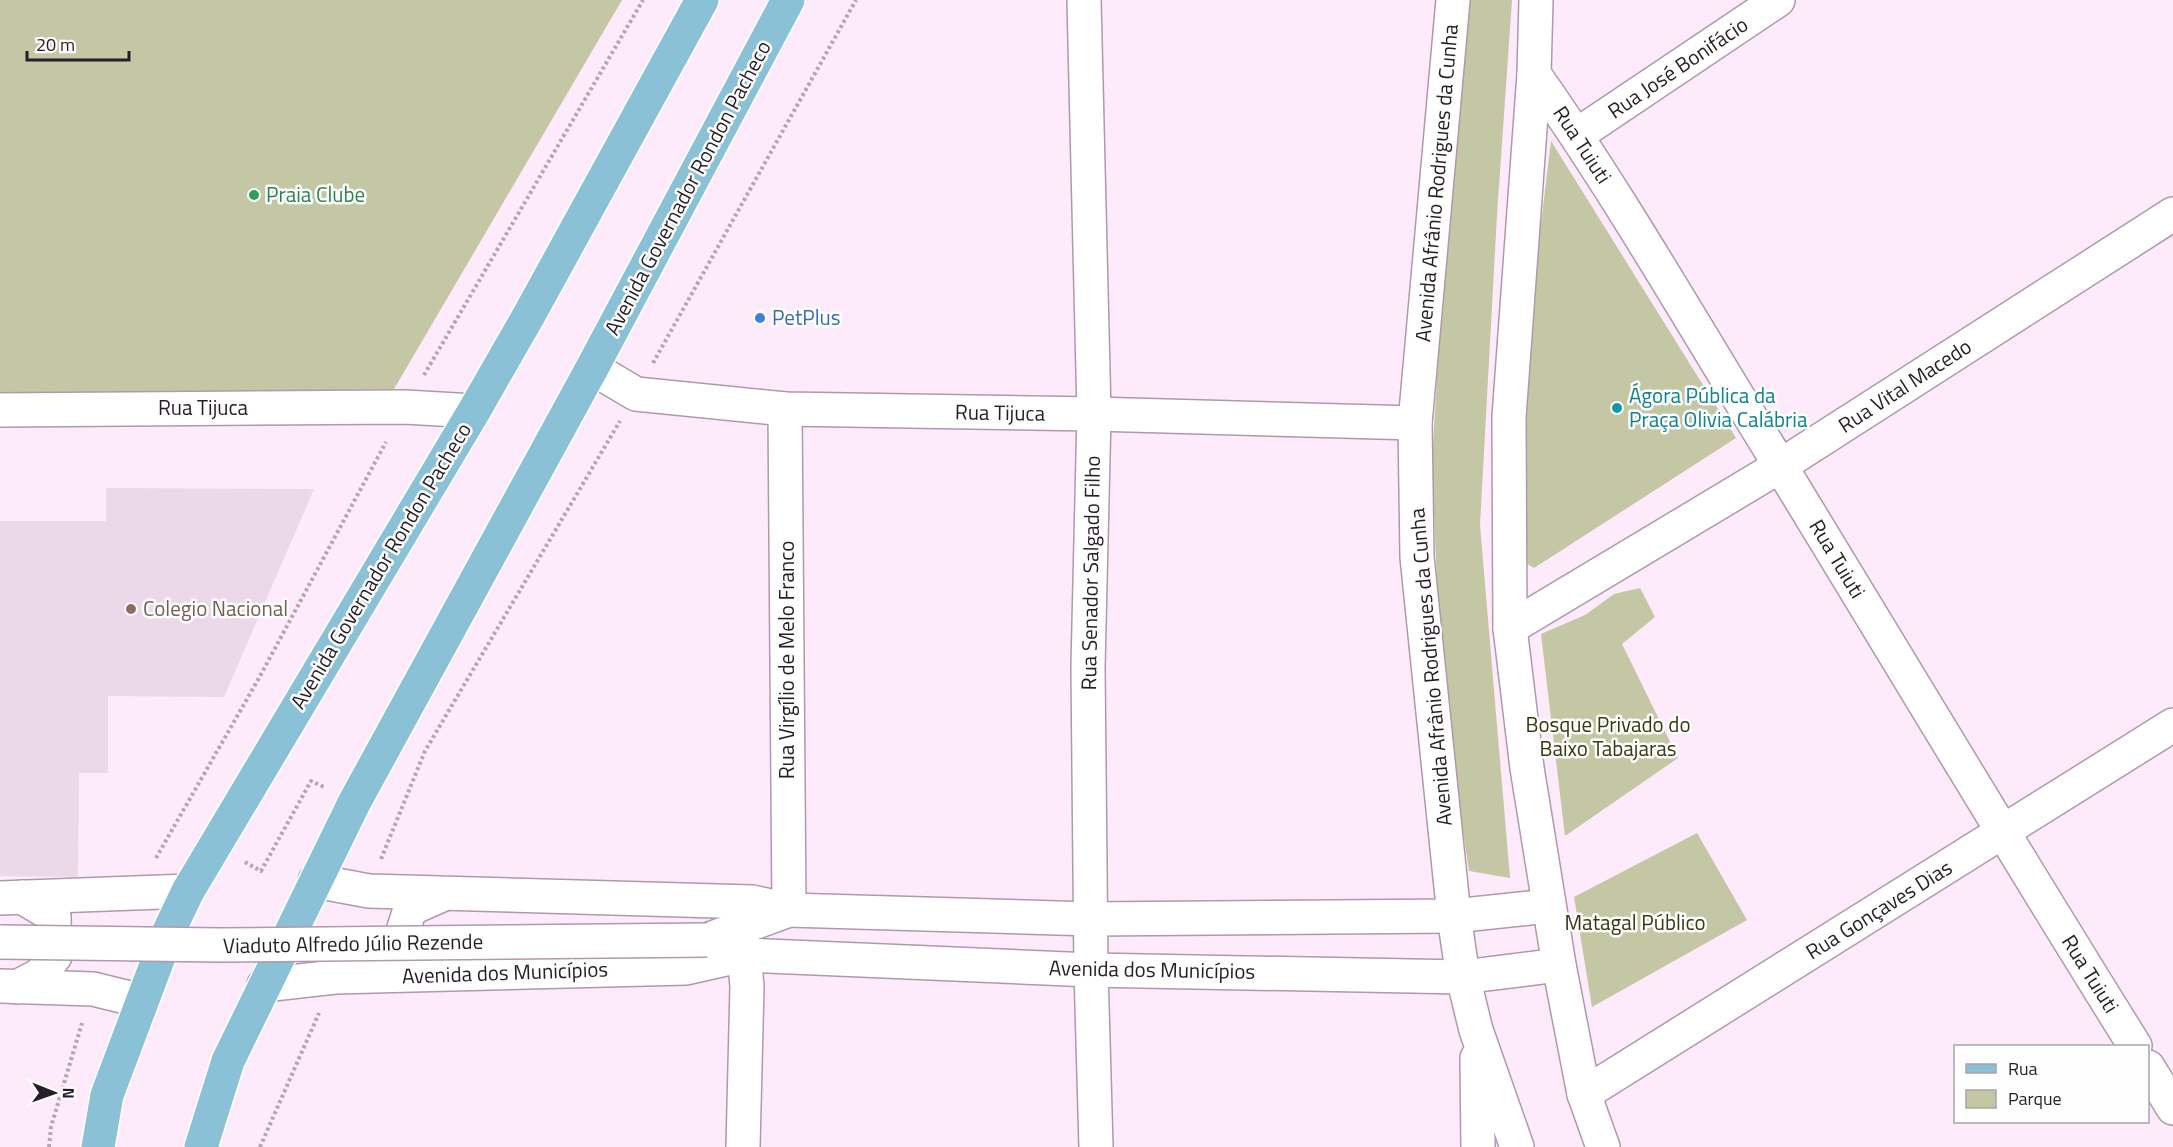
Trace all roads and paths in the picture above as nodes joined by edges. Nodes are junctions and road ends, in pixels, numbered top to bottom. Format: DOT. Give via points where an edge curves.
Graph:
graph roads {
  1 [pos="643,0"];
  2 [pos="702,0"];
  3 [pos="789,0"];
  4 [pos="856,0"];
  5 [pos="1084,0"];
  6 [pos="1453,0"];
  7 [pos="1536,0"];
  8 [pos="1778,0"];
  9 [pos="1534,74"];
  10 [pos="1577,135"];
  11 [pos="2173,214"];
  12 [pos="592,368"];
  13 [pos="636,394"];
  14 [pos="405,407"];
  15 [pos="785,409"];
  16 [pos="0,410"];
  17 [pos="474,411"];
  18 [pos="1094,414"];
  19 [pos="1415,423"];
  20 [pos="1780,466"];
  21 [pos="1510,628"];
  22 [pos="2173,725"];
  23 [pos="354,803"];
  24 [pos="176,824"];
  25 [pos="395,825"];
  26 [pos="2002,833"];
  27 [pos="215,846"];
  28 [pos="315,881"];
  29 [pos="188,891"];
  30 [pos="369,891"];
  31 [pos="137,893"];
  32 [pos="445,893"];
  33 [pos="11,897"];
  34 [pos="1549,906"];
  35 [pos="789,910"];
  36 [pos="1454,916"];
  37 [pos="1090,920"];
  38 [pos="707,940"];
  39 [pos="0,942"];
  40 [pos="744,955"];
  41 [pos="1559,965"];
  42 [pos="1091,969"];
  43 [pos="450,974"];
  44 [pos="335,977"];
  45 [pos="1463,977"];
  46 [pos="264,985"];
  47 [pos="9,987"];
  48 [pos="93,989"];
  49 [pos="142,1001"];
  50 [pos="1476,1029"];
  51 [pos="2134,1045"];
  52 [pos="2149,1069"];
  53 [pos="1584,1094"];
  54 [pos="2173,1108"];
  55 [pos="49,1147"];
  56 [pos="98,1147"];
  57 [pos="201,1147"];
  58 [pos="260,1147"];
  59 [pos="743,1147"];
  60 [pos="1096,1147"];
  61 [pos="1478,1147"];
  62 [pos="1517,1147"];
  63 [pos="1604,1147"];
  1 -- 14 [label="path"];
  2 -- 17 [label="main road, Avenida Governador Rondon Pacheco"];
  3 -- 12 [label="main road, Avenida Governador Rondon Pacheco"];
  4 -- 13 [label="path"];
  5 -- 18 [label="street, Rua Senador Salgado Filho"];
  6 -- 19 [label="street, Avenida Afrânio Rodrigues da Cunha"];
  7 -- 9 [label="street"];
  8 -- 10 [label="street, Rua José Bonifácio"];
  9 -- 10 [label="street, Rua Tuiuti"];
  9 -- 21 [label="street" via="1509,417"];
  10 -- 20 [label="street, Rua Tuiuti"];
  11 -- 20 [label="street, Rua Vital Macedo"];
  12 -- 13 [label="street, Rua Tijuca"];
  12 -- 23 [label="main road, Avenida Governador Rondon Pacheco"];
  13 -- 15 [label="street, Rua Tijuca"];
  13 -- 25 [label="path" via="425,751"];
  14 -- 16 [label="street, Rua Tijuca"];
  14 -- 17 [label="street, Rua Tijuca"];
  14 -- 24 [label="path"];
  15 -- 18 [label="street, Rua Tijuca"];
  15 -- 35 [label="street, Rua Virgílio de Melo Franco"];
  17 -- 27 [label="main road, Avenida Governador Rondon Pacheco"];
  18 -- 19 [label="street, Rua Tijuca"];
  18 -- 37 [label="street, Rua Senador Salgado Filho" via="1088,667"];
  19 -- 36 [label="street, Avenida Afrânio Rodrigues da Cunha" via="1417,557"];
  20 -- 21 [label="street, Rua Vital Macedo"];
  20 -- 26 [label="street, Rua Tuiuti"];
  21 -- 34 [label="street"];
  22 -- 26 [label="street, Rua Gonçaves Dias"];
  23 -- 25 [label="path"];
  23 -- 27 [label="path" via="311,780 261,871"];
  23 -- 28 [label="main road, Avenida Governador Rondon Pacheco"];
  24 -- 27 [label="path"];
  24 -- 31 [label="path"];
  25 -- 30 [label="path"];
  26 -- 51 [label="street, Rua Tuiuti"];
  26 -- 53 [label="street, Rua Gonçaves Dias"];
  27 -- 29 [label="main road, Avenida Governador Rondon Pacheco"];
  28 -- 30 [label="street"];
  28 -- 46 [label="main road, Avenida Governador Rondon Pacheco"];
  29 -- 31 [label="street"];
  29 -- 49 [label="main road, Avenida Governador Rondon Pacheco"];
  30 -- 32 [label="street"];
  31 -- 33 [label="street"];
  32 -- 35 [label="street" via="752,902"];
  32 -- 43 [label="street" via="410,909 403,931 415,957"];
  33 -- 47 [label="street" via="54,916 55,956 40,975"];
  34 -- 36 [label="street"];
  34 -- 41 [label="street"];
  35 -- 37 [label="street"];
  35 -- 38 [label="street"];
  36 -- 37 [label="street"];
  36 -- 45 [label="street, Avenida Afrânio Rodrigues da Cunha"];
  37 -- 42 [label="street, Rua Senador Salgado Filho"];
  38 -- 39 [label="street, Viaduto Alfredo Júlio Rezende, bridge" via="220,945"];
  38 -- 40 [label="street, Avenida dos Municípios"];
  40 -- 42 [label="street, Avenida dos Municípios"];
  40 -- 43 [label="street, Avenida dos Municípios" via="686,968"];
  40 -- 59 [label="street" via="747,986"];
  41 -- 45 [label="street, Avenida dos Municípios"];
  41 -- 53 [label="street"];
  42 -- 45 [label="street, Avenida dos Municípios"];
  42 -- 60 [label="street, Rua Senador Salgado Filho"];
  43 -- 44 [label="street, Avenida dos Municípios"];
  44 -- 46 [label="street, Avenida dos Municípios"];
  44 -- 58 [label="path"];
  45 -- 50 [label="street, Avenida Afrânio Rodrigues da Cunha"];
  46 -- 57 [label="main road, Avenida Governador Rondon Pacheco" via="228,1061"];
  47 -- 48 [label="street"];
  48 -- 49 [label="street"];
  48 -- 55 [label="path" via="51,1127"];
  49 -- 56 [label="main road, Avenida Governador Rondon Pacheco" via="107,1095"];
  50 -- 61 [label="street"];
  50 -- 62 [label="street, Avenida Afrânio Rodrigues da Cunha"];
  52 -- 54 [label="street"];
  53 -- 63 [label="street"];
}
